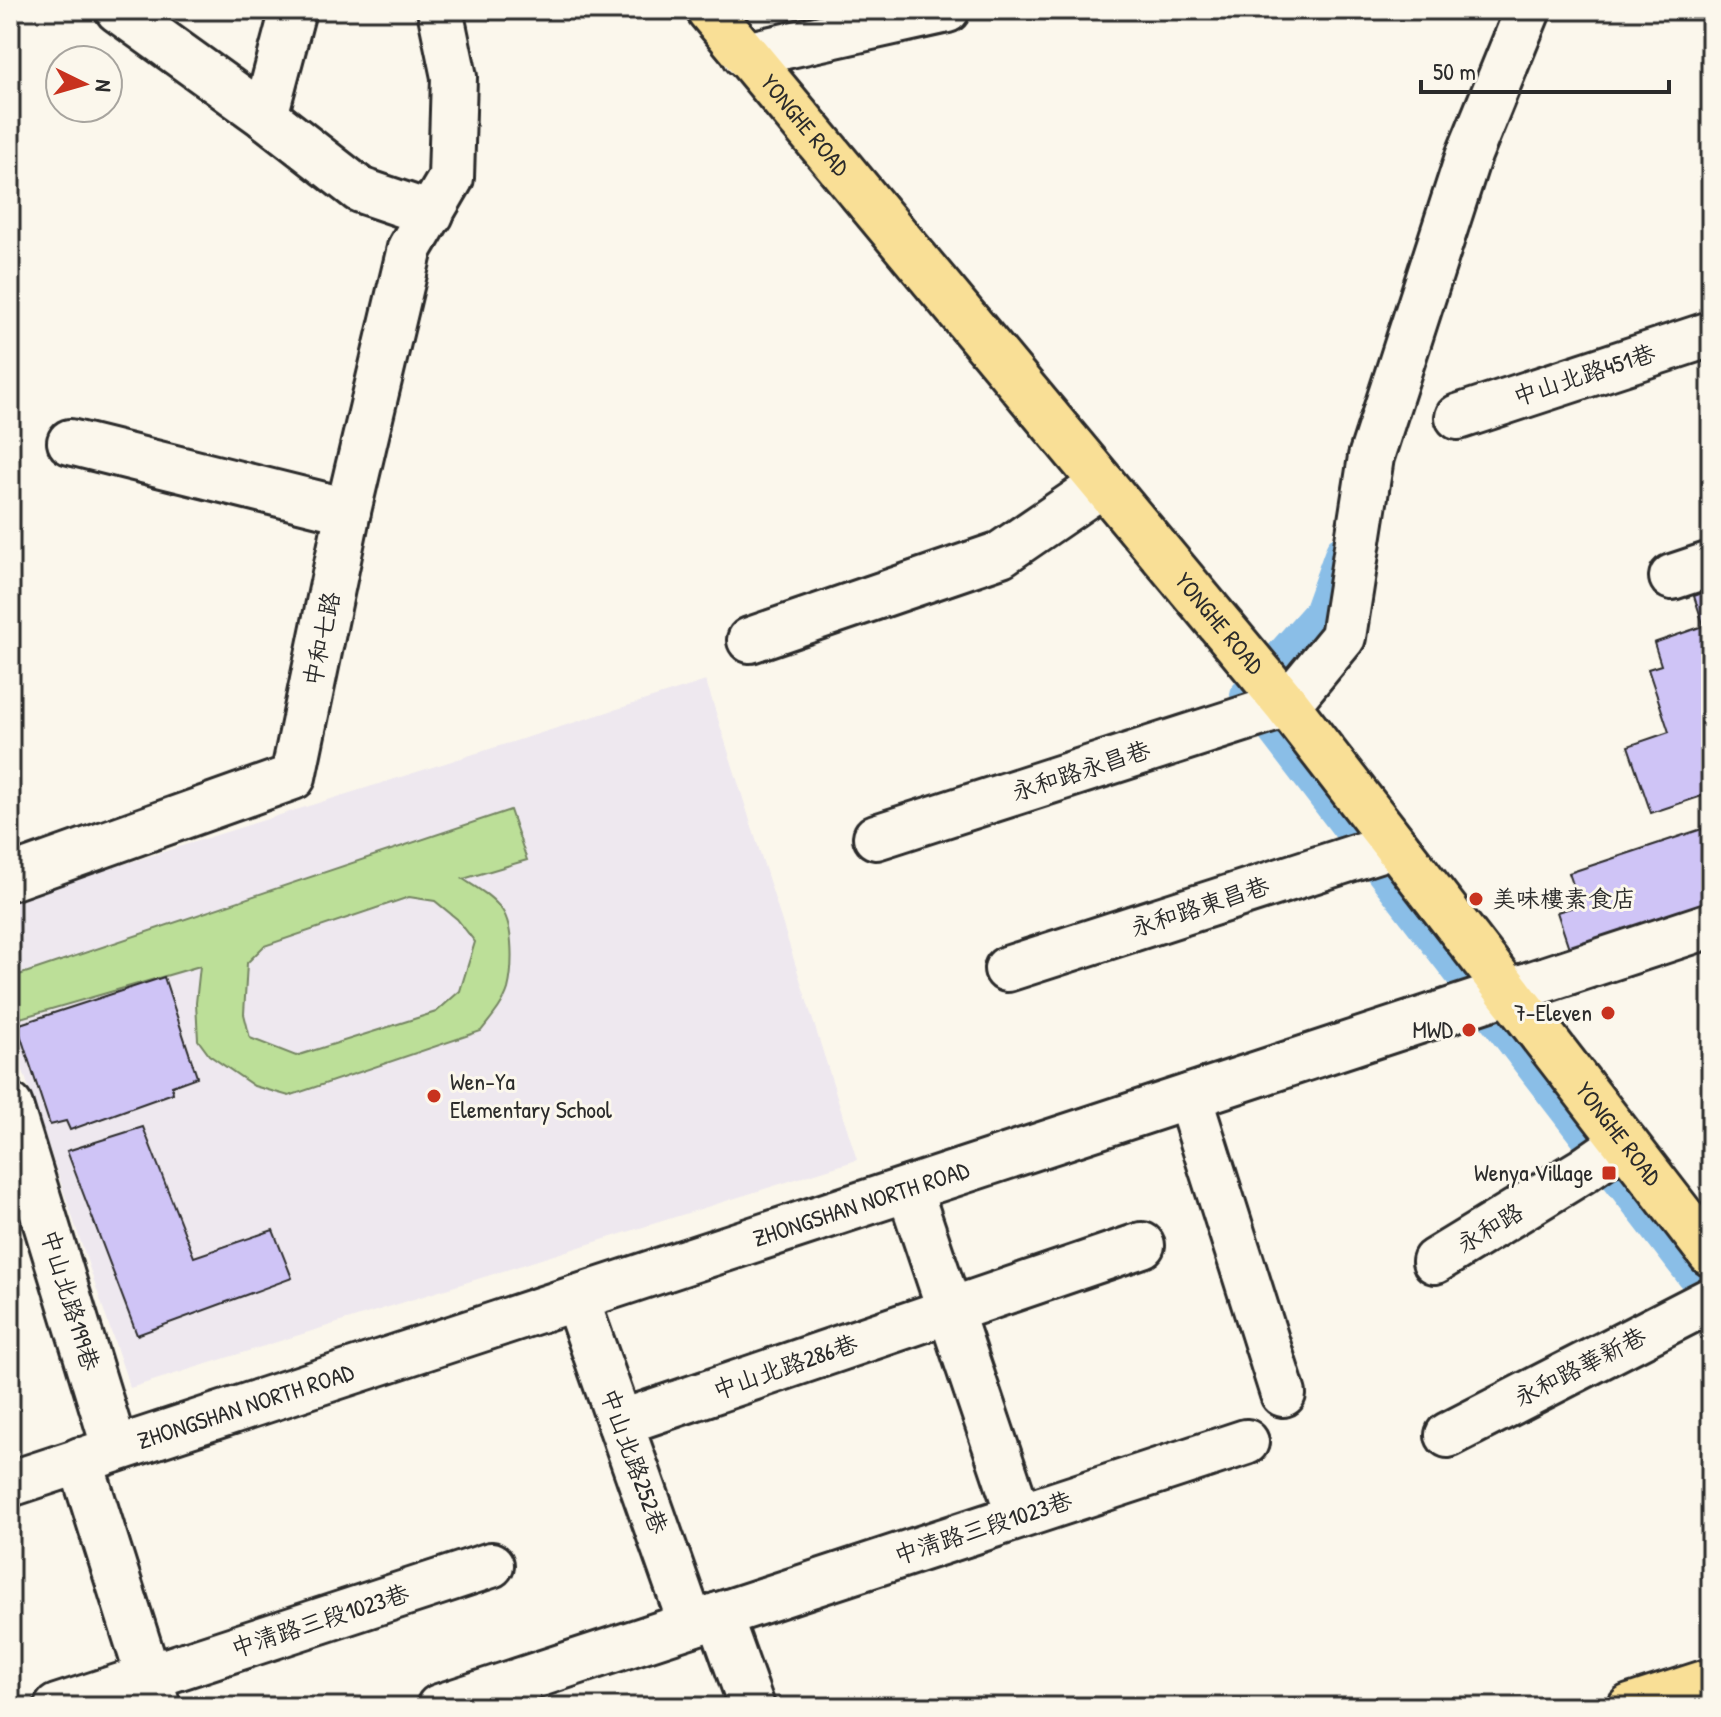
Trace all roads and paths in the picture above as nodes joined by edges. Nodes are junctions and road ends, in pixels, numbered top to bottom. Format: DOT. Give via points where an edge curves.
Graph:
graph roads {
  1 [pos="118,10"];
  2 [pos="293,10"];
  3 [pos="440,10"];
  4 [pos="709,10"];
  5 [pos="808,10"];
  6 [pos="947,10"];
  7 [pos="1528,10"];
  8 [pos="745,55"];
  9 [pos="265,116"];
  10 [pos="431,214"];
  11 [pos="1711,334"];
  12 [pos="1458,417"];
  13 [pos="70,442"];
  14 [pos="1103,484"];
  15 [pos="348,511"];
  16 [pos="750,640"];
  17 [pos="1285,704"];
  18 [pos="876,837"];
  19 [pos="1392,845"];
  20 [pos="10,878"];
  21 [pos="1711,925"];
  22 [pos="1007,969"];
  23 [pos="1508,993"];
  24 [pos="1189,1097"];
  25 [pos="10,1106"];
  26 [pos="1623,1142"];
  27 [pos="909,1189"];
  28 [pos="1142,1245"];
  29 [pos="1711,1254"];
  30 [pos="1435,1261"];
  31 [pos="576,1298"];
  32 [pos="1711,1300"];
  33 [pos="950,1310"];
  34 [pos="1283,1394"];
  35 [pos="620,1423"];
  36 [pos="1448,1435"];
  37 [pos="1246,1442"];
  38 [pos="97,1455"];
  39 [pos="10,1484"];
  40 [pos="1019,1516"];
  41 [pos="491,1565"];
  42 [pos="705,1620"];
  43 [pos="1711,1681"];
  44 [pos="154,1692"];
  45 [pos="513,1695"];
  46 [pos="57,1707"];
  47 [pos="439,1707"];
  48 [pos="752,1707"];
  49 [pos="1630,1707"];
  1 -- 9 [label="street"];
  2 -- 9 [label="street"];
  3 -- 10 [label="street, 中和七路" via="454,77 451,178"];
  4 -- 8 [label="main road, YONGHE ROAD"];
  5 -- 8 [label="street"];
  6 -- 8 [label="street"];
  7 -- 17 [label="street" via="1468,157 1371,457 1343,637"];
  8 -- 14 [label="main road, YONGHE ROAD"];
  9 -- 10 [label="street" via="360,190"];
  10 -- 15 [label="street, 中和七路" via="410,248"];
  11 -- 12 [label="street, 中山北路451巷"];
  13 -- 15 [label="street"];
  14 -- 16 [label="street" via="1001,554"];
  14 -- 17 [label="main road, YONGHE ROAD"];
  15 -- 20 [label="street, 中和七路" via="293,777"];
  17 -- 18 [label="street, 永和路永昌巷"];
  17 -- 19 [label="main road, YONGHE ROAD"];
  19 -- 22 [label="street, 永和路東昌巷"];
  19 -- 23 [label="main road, YONGHE ROAD"];
  21 -- 23 [label="street, ZHONGSHAN NORTH ROAD"];
  23 -- 24 [label="street, ZHONGSHAN NORTH ROAD"];
  23 -- 26 [label="main road, YONGHE ROAD"];
  24 -- 27 [label="street, ZHONGSHAN NORTH ROAD"];
  24 -- 34 [label="street"];
  25 -- 38 [label="street, 中山北路199巷"];
  26 -- 29 [label="main road, YONGHE ROAD"];
  26 -- 30 [label="street, 永和路"];
  27 -- 31 [label="street, ZHONGSHAN NORTH ROAD"];
  27 -- 33 [label="street"];
  28 -- 33 [label="street, 中山北路286巷"];
  31 -- 35 [label="street, 中山北路252巷"];
  31 -- 38 [label="street, ZHONGSHAN NORTH ROAD"];
  32 -- 36 [label="street, 永和路華新巷"];
  33 -- 35 [label="street, 中山北路286巷"];
  33 -- 40 [label="street"];
  35 -- 42 [label="street, 中山北路252巷"];
  37 -- 40 [label="street, 中清路三段1023巷"];
  38 -- 39 [label="street, ZHONGSHAN NORTH ROAD"];
  38 -- 44 [label="street"];
  40 -- 42 [label="street, 中清路三段1023巷"];
  41 -- 44 [label="street, 中清路三段1023巷"];
  42 -- 45 [label="street, 中清路三段1023巷"];
  42 -- 48 [label="street"];
  43 -- 49 [label="main road"];
  44 -- 46 [label="street, 中清路三段1023巷"];
  45 -- 47 [label="street, 中清路三段1023巷"];
}
